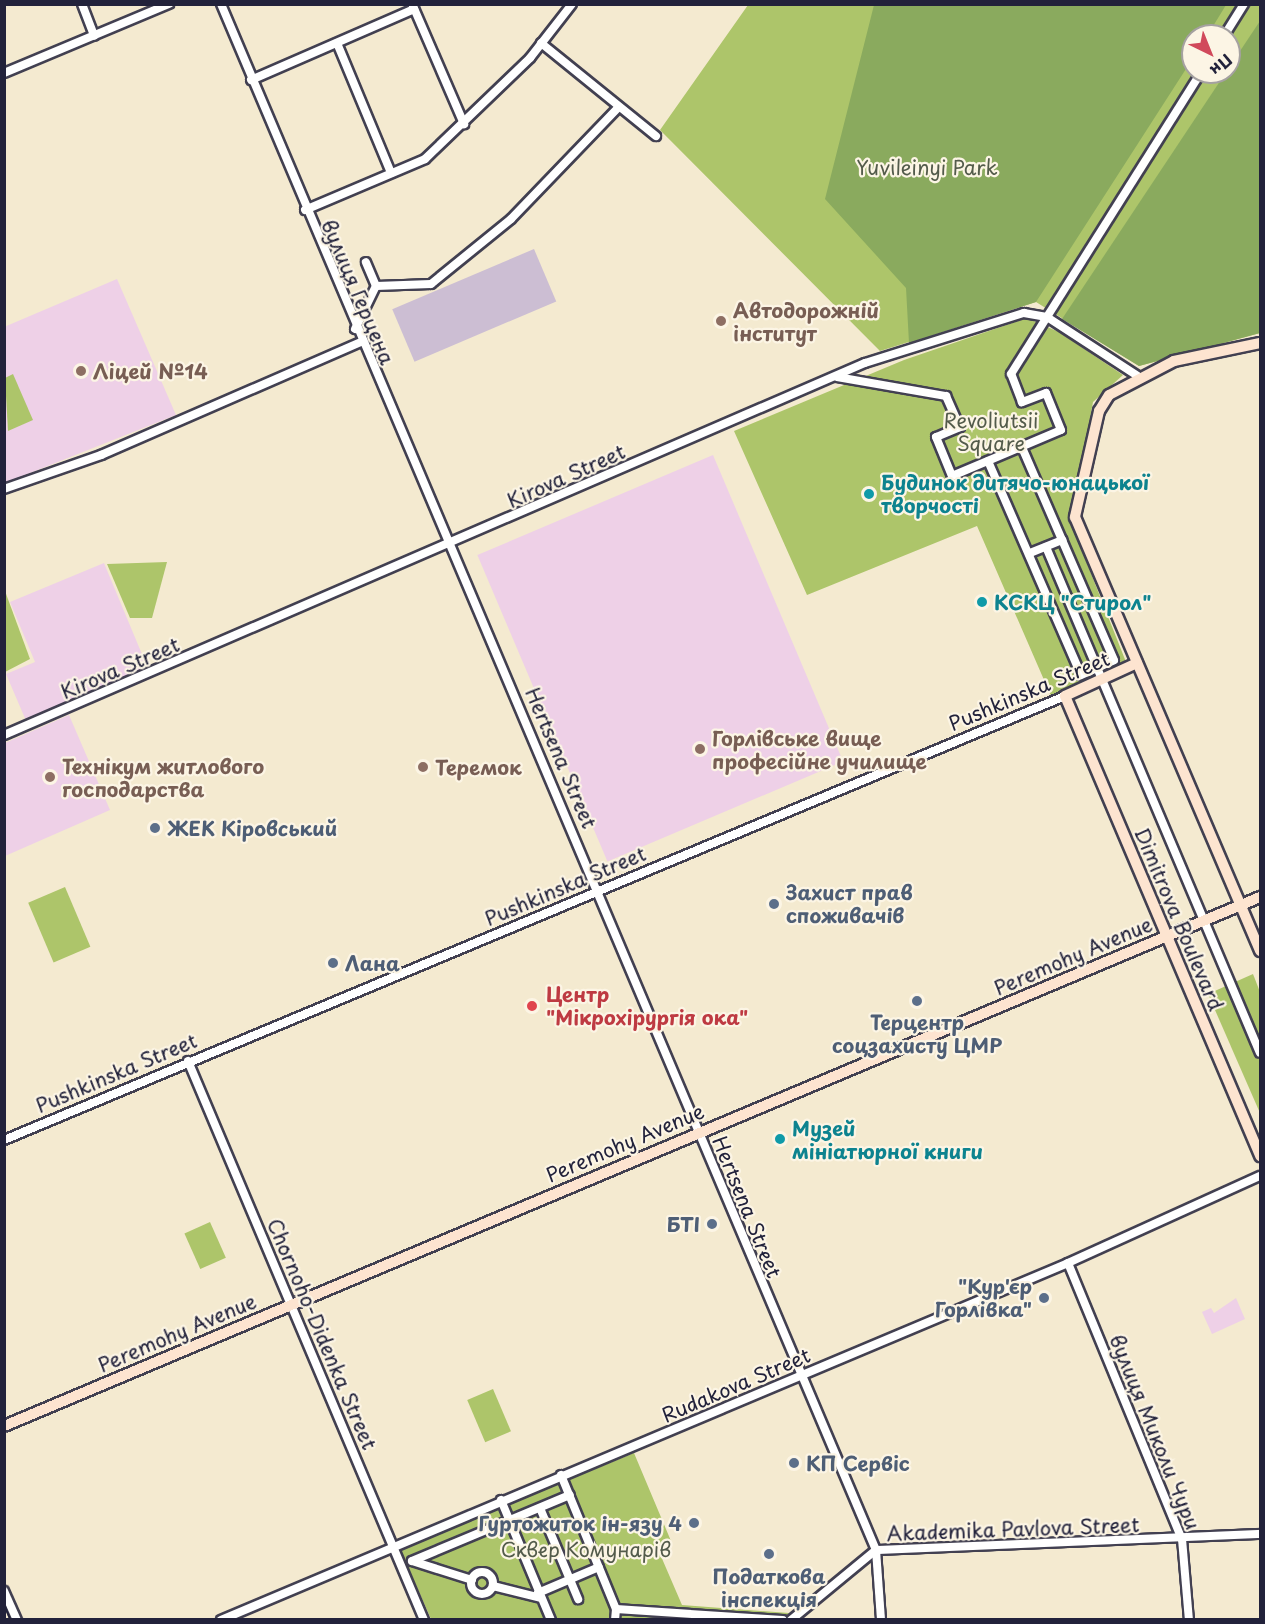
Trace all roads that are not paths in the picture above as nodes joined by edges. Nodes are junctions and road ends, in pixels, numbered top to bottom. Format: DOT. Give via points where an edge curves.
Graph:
graph roads {
  1 [pos="82,4"];
  2 [pos="169,4"];
  3 [pos="572,4"];
  4 [pos="1244,4"];
  5 [pos="221,6"];
  6 [pos="413,7"];
  7 [pos="1232,24"];
  8 [pos="94,36"];
  9 [pos="337,43"];
  10 [pos="541,43"];
  11 [pos="4,74"];
  12 [pos="250,80"];
  13 [pos="1193,84"];
  14 [pos="618,108"];
  15 [pos="464,124"];
  16 [pos="656,136"];
  17 [pos="391,173"];
  18 [pos="305,210"];
  19 [pos="366,262"];
  20 [pos="376,286"];
  21 [pos="1047,316"];
  22 [pos="355,329"];
  23 [pos="361,342"];
  24 [pos="1260,343"];
  25 [pos="836,376"];
  26 [pos="1138,376"];
  27 [pos="1022,447"];
  28 [pos="988,461"];
  29 [pos="4,489"];
  30 [pos="1063,540"];
  31 [pos="451,546"];
  32 [pos="1046,547"];
  33 [pos="1030,554"];
  34 [pos="1137,663"];
  35 [pos="1096,669"];
  36 [pos="1101,680"];
  37 [pos="1065,696"];
  38 [pos="4,735"];
  39 [pos="600,891"];
  40 [pos="1260,897"];
  41 [pos="1241,905"];
  42 [pos="1205,920"];
  43 [pos="1167,936"];
  44 [pos="1260,951"];
  45 [pos="1260,1053"];
  46 [pos="188,1061"];
  47 [pos="699,1131"];
  48 [pos="4,1140"];
  49 [pos="1260,1156"];
  50 [pos="1260,1176"];
  51 [pos="1068,1263"];
  52 [pos="292,1304"];
  53 [pos="799,1376"];
  54 [pos="4,1426"];
  55 [pos="561,1475"];
  56 [pos="570,1495"];
  57 [pos="501,1500"];
  58 [pos="540,1508"];
  59 [pos="509,1521"];
  60 [pos="1260,1534"];
  61 [pos="1182,1539"];
  62 [pos="392,1545"];
  63 [pos="876,1550"];
  64 [pos="599,1567"];
  65 [pos="570,1579"];
  66 [pos="472,1580"];
  67 [pos="493,1586"];
  68 [pos="4,1592"];
  69 [pos="540,1595"];
  70 [pos="578,1599"];
  71 [pos="616,1609"];
  72 [pos="17,1620"];
  73 [pos="221,1620"];
  74 [pos="424,1620"];
  75 [pos="551,1620"];
  76 [pos="615,1620"];
  77 [pos="783,1620"];
  78 [pos="791,1620"];
  79 [pos="881,1620"];
  80 [pos="1189,1620"];
  1 -- 8 [label="street"];
  2 -- 8 [label="street"];
  3 -- 10 [label="street"];
  4 -- 7 [label="street"];
  5 -- 12 [label="street"];
  6 -- 9 [label="street"];
  6 -- 15 [label="street"];
  8 -- 11 [label="street"];
  9 -- 12 [label="street"];
  9 -- 17 [label="street"];
  10 -- 14 [label="street"];
  10 -- 15 [label="street"];
  12 -- 18 [label="street, вулиця Герцена"];
  13 -- 21 [label="street"];
  14 -- 16 [label="street"];
  14 -- 20 [label="street" via="511,219 431,284"];
  15 -- 17 [label="street" via="424,159"];
  17 -- 18 [label="street"];
  18 -- 22 [label="street, вулиця Герцена"];
  19 -- 20 [label="street"];
  20 -- 22 [label="street"];
  21 -- 25 [label="street, Kirova Street" via="1024,313"];
  21 -- 26 [label="street"];
  21 -- 27 [label="street" via="1011,374 1022,402 1046,393 1061,430"];
  22 -- 23 [label="street, вулиця Герцена"];
  23 -- 29 [label="street" via="101,455"];
  23 -- 31 [label="street, вулиця Герцена"];
  24 -- 26 [label="main road" via="1174,361"];
  25 -- 28 [label="street" via="946,396 960,427 936,437 952,476"];
  25 -- 31 [label="street, Kirova Street"];
  26 -- 34 [label="main road" via="1109,396 1099,411 1075,518"];
  27 -- 28 [label="street"];
  27 -- 30 [label="street"];
  28 -- 33 [label="street"];
  30 -- 32 [label="street"];
  30 -- 35 [label="street" via="1114,660"];
  31 -- 38 [label="street, Kirova Street"];
  31 -- 39 [label="street, Hertsena Street"];
  32 -- 33 [label="street"];
  32 -- 35 [label="street"];
  33 -- 35 [label="street" via="1081,675"];
  34 -- 36 [label="main road, Pushkinska Street"];
  34 -- 41 [label="main road"];
  35 -- 36 [label="street"];
  36 -- 37 [label="main road, Pushkinska Street"];
  36 -- 42 [label="street"];
  37 -- 39 [label="street, Pushkinska Street"];
  37 -- 43 [label="main road, Dimitrova Boulevard"];
  39 -- 46 [label="street, Pushkinska Street"];
  39 -- 47 [label="street, Hertsena Street"];
  40 -- 41 [label="main road, Peremohy Avenue"];
  41 -- 42 [label="main road, Peremohy Avenue"];
  41 -- 44 [label="main road"];
  42 -- 43 [label="main road, Peremohy Avenue"];
  42 -- 45 [label="street"];
  43 -- 47 [label="main road, Peremohy Avenue"];
  43 -- 49 [label="main road, Dimitrova Boulevard"];
  46 -- 48 [label="street, Pushkinska Street"];
  46 -- 52 [label="street, Chornoho-Didenka Street"];
  47 -- 52 [label="main road, Peremohy Avenue"];
  47 -- 53 [label="street, Hertsena Street"];
  50 -- 51 [label="street, Rudakova Street"];
  51 -- 53 [label="street, Rudakova Street"];
  51 -- 61 [label="street, вулиця Миколи Чури"];
  52 -- 54 [label="main road, Peremohy Avenue"];
  52 -- 62 [label="street, Chornoho-Didenka Street"];
  53 -- 55 [label="street, Rudakova Street"];
  53 -- 63 [label="street, Hertsena Street"];
  55 -- 56 [label="street"];
  55 -- 57 [label="street, Rudakova Street"];
  56 -- 58 [label="street"];
  56 -- 64 [label="street"];
  57 -- 59 [label="street"];
  57 -- 62 [label="street, Rudakova Street"];
  58 -- 59 [label="street"];
  58 -- 65 [label="street"];
  59 -- 66 [label="street" via="412,1561"];
  59 -- 69 [label="street"];
  60 -- 61 [label="street, Akademika Pavlova Street"];
  61 -- 63 [label="street, Akademika Pavlova Street"];
  61 -- 80 [label="street, вулиця Миколи Чури"];
  62 -- 73 [label="street, Rudakova Street"];
  62 -- 74 [label="street, Chornoho-Didenka Street"];
  63 -- 78 [label="street, Akademika Pavlova Street"];
  63 -- 79 [label="street, Hertsena Street"];
  64 -- 65 [label="street"];
  64 -- 71 [label="street"];
  65 -- 69 [label="street"];
  65 -- 70 [label="street"];
  66 -- 67 [label="street" via="479,1593"];
  66 -- 67 [label="street" via="487,1573"];
  67 -- 69 [label="street"];
  68 -- 72 [label="street"];
  69 -- 75 [label="street"];
  71 -- 76 [label="street"];
  71 -- 77 [label="street"];
}
